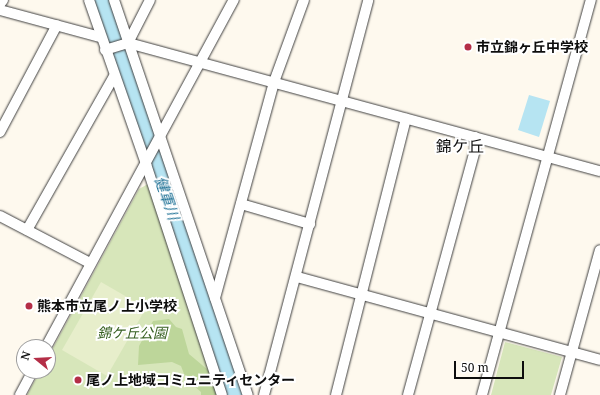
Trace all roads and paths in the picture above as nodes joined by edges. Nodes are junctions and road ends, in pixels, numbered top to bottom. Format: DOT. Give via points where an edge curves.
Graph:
graph roads {
  1 [pos="3,0"];
  2 [pos="88,0"];
  3 [pos="114,0"];
  4 [pos="150,0"];
  5 [pos="234,0"];
  6 [pos="304,0"];
  7 [pos="368,0"];
  8 [pos="591,0"];
  9 [pos="0,4"];
  10 [pos="0,10"];
  11 [pos="57,25"];
  12 [pos="100,37"];
  13 [pos="128,43"];
  14 [pos="105,50"];
  15 [pos="200,64"];
  16 [pos="114,76"];
  17 [pos="274,82"];
  18 [pos="342,101"];
  19 [pos="406,119"];
  20 [pos="0,132"];
  21 [pos="161,136"];
  22 [pos="475,137"];
  23 [pos="548,158"];
  24 [pos="146,164"];
  25 [pos="600,171"];
  26 [pos="241,204"];
  27 [pos="0,216"];
  28 [pos="310,224"];
  29 [pos="26,230"];
  30 [pos="600,250"];
  31 [pos="90,263"];
  32 [pos="297,277"];
  33 [pos="363,295"];
  34 [pos="215,298"];
  35 [pos="429,315"];
  36 [pos="499,334"];
  37 [pos="50,339"];
  38 [pos="572,352"];
  39 [pos="600,360"];
  40 [pos="29,379"];
  41 [pos="20,395"];
  42 [pos="222,395"];
  43 [pos="248,395"];
  44 [pos="264,395"];
  45 [pos="336,395"];
  46 [pos="408,395"];
  47 [pos="482,395"];
  48 [pos="560,395"];
  1 -- 9 [label="street"];
  2 -- 12 [label="street"];
  3 -- 13 [label="street"];
  4 -- 13 [label="street"];
  5 -- 15 [label="street"];
  6 -- 17 [label="street"];
  7 -- 18 [label="street"];
  8 -- 23 [label="street"];
  10 -- 11 [label="street"];
  11 -- 12 [label="street"];
  11 -- 20 [label="street"];
  12 -- 14 [label="street"];
  13 -- 14 [label="street"];
  13 -- 15 [label="street"];
  13 -- 21 [label="street"];
  14 -- 16 [label="street"];
  15 -- 17 [label="street"];
  15 -- 21 [label="street"];
  16 -- 24 [label="street"];
  16 -- 29 [label="street"];
  17 -- 18 [label="street"];
  17 -- 26 [label="street"];
  18 -- 19 [label="street"];
  18 -- 28 [label="street"];
  19 -- 22 [label="street"];
  19 -- 33 [label="street"];
  21 -- 24 [label="street"];
  21 -- 34 [label="street"];
  22 -- 23 [label="street"];
  22 -- 35 [label="street" via="475,150"];
  23 -- 25 [label="street"];
  23 -- 36 [label="street"];
  24 -- 31 [label="street"];
  24 -- 42 [label="street"];
  26 -- 28 [label="street"];
  26 -- 34 [label="street"];
  27 -- 29 [label="street"];
  28 -- 32 [label="street"];
  29 -- 31 [label="street"];
  30 -- 38 [label="street"];
  31 -- 37 [label="street"];
  32 -- 33 [label="street"];
  32 -- 44 [label="street"];
  33 -- 35 [label="street"];
  33 -- 45 [label="street"];
  34 -- 43 [label="street"];
  35 -- 36 [label="street"];
  35 -- 46 [label="street"];
  36 -- 38 [label="street"];
  36 -- 47 [label="street"];
  38 -- 39 [label="street"];
  38 -- 48 [label="street"];
  40 -- 41 [label="street"];
}
